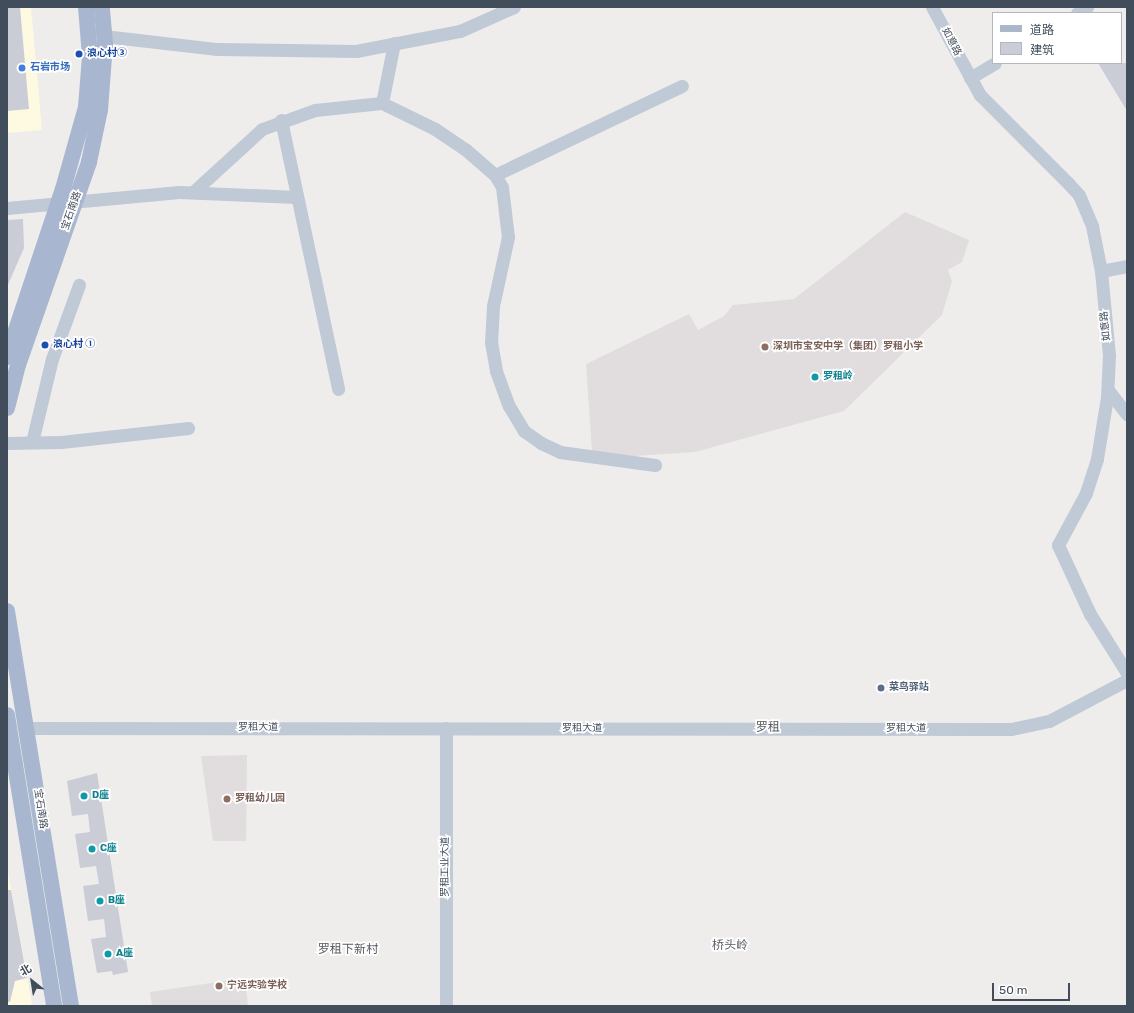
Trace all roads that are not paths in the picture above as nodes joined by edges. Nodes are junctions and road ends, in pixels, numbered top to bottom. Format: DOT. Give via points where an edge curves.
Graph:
graph roads {
  1 [pos="86,7"];
  2 [pos="102,7"];
  3 [pos="514,7"];
  4 [pos="932,7"];
  5 [pos="104,36"];
  6 [pos="394,43"];
  7 [pos="993,64"];
  8 [pos="970,78"];
  9 [pos="682,86"];
  10 [pos="382,103"];
  11 [pos="281,120"];
  12 [pos="495,175"];
  13 [pos="193,192"];
  14 [pos="297,197"];
  15 [pos="75,202"];
  16 [pos="58,203"];
  17 [pos="7,208"];
  18 [pos="1127,266"];
  19 [pos="1101,271"];
  20 [pos="79,285"];
  21 [pos="7,357"];
  22 [pos="338,389"];
  23 [pos="1108,390"];
  24 [pos="7,408"];
  25 [pos="1127,414"];
  26 [pos="188,428"];
  27 [pos="32,442"];
  28 [pos="7,443"];
  29 [pos="655,465"];
  30 [pos="7,611"];
  31 [pos="1127,673"];
  32 [pos="1127,680"];
  33 [pos="7,715"];
  34 [pos="26,728"];
  35 [pos="446,728"];
  36 [pos="69,1005"];
  37 [pos="54,1006"];
  38 [pos="446,1006"];
  1 -- 16 [label="main road, 宝石南路" via="90,39 88,93"];
  2 -- 5 [label="main road, 宝石南路"];
  3 -- 6 [label="street" via="460,31"];
  4 -- 8 [label="street, 如意路"];
  5 -- 6 [label="street" via="217,48 356,51"];
  5 -- 15 [label="main road, 宝石南路" via="100,110"];
  6 -- 10 [label="street"];
  7 -- 8 [label="street"];
  8 -- 19 [label="street, 如意路" via="994,112 1079,195 1092,226"];
  9 -- 12 [label="street"];
  10 -- 11 [label="street" via="315,110"];
  10 -- 12 [label="street" via="435,129"];
  11 -- 13 [label="street" via="238,147"];
  11 -- 14 [label="street"];
  12 -- 29 [label="street" via="502,187 508,237 493,306 492,342 496,371 509,406 524,431 540,443 560,452"];
  13 -- 14 [label="street"];
  13 -- 15 [label="street"];
  14 -- 22 [label="street"];
  15 -- 16 [label="street"];
  15 -- 24 [label="main road, 宝石南路" via="18,364"];
  16 -- 17 [label="street"];
  16 -- 21 [label="main road, 宝石南路"];
  18 -- 19 [label="street"];
  19 -- 23 [label="street, 如意路" via="1109,355"];
  20 -- 27 [label="street" via="52,359"];
  23 -- 25 [label="street"];
  23 -- 31 [label="street, 如意路" via="1094,471 1086,493 1058,545 1090,614"];
  26 -- 27 [label="street"];
  27 -- 28 [label="street"];
  30 -- 34 [label="main road, 宝石南路"];
  32 -- 35 [label="street, 罗租大道" via="1049,721 1011,729"];
  33 -- 37 [label="main road, 宝石南路"];
  34 -- 35 [label="street, 罗租大道"];
  34 -- 36 [label="main road, 宝石南路"];
  35 -- 38 [label="street, 罗租工业大道"];
}
